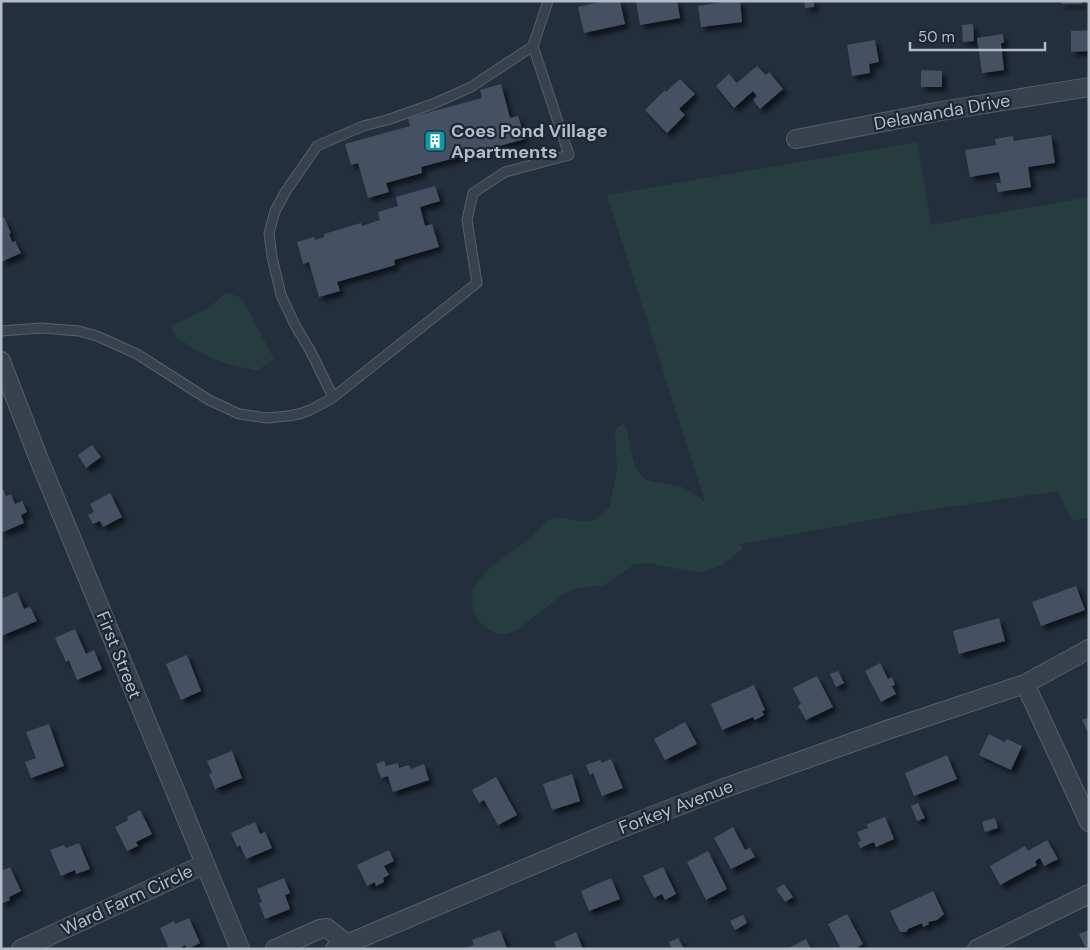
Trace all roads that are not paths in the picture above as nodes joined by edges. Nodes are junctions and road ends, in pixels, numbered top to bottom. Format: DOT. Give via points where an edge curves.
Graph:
graph roads {
  1 [pos="548,1"];
  2 [pos="533,46"];
  3 [pos="1089,87"];
  4 [pos="796,138"];
  5 [pos="1,331"];
  6 [pos="1,361"];
  7 [pos="332,397"];
  8 [pos="1089,649"];
  9 [pos="1025,684"];
  10 [pos="1089,822"];
  11 [pos="205,864"];
  12 [pos="1089,894"];
  13 [pos="369,943"];
  14 [pos="341,946"];
  15 [pos="22,949"];
  16 [pos="240,949"];
  17 [pos="275,949"];
  18 [pos="977,949"];
  1 -- 2 [label="lane"];
  2 -- 7 [label="lane" via="568,155 505,172 473,193 467,220 477,283"];
  2 -- 7 [label="lane" via="471,88 363,126 317,146 286,191 275,211 269,233 272,256 281,295"];
  3 -- 4 [label="street, Delawanda Drive"];
  5 -- 7 [label="lane" via="41,328 98,336 137,354 208,400 239,414 267,418 288,416 310,410"];
  6 -- 11 [label="street, First Street"];
  8 -- 9 [label="street, Forkey Avenue"];
  9 -- 10 [label="street"];
  9 -- 13 [label="street, Forkey Avenue" via="719,790 609,833"];
  11 -- 15 [label="street, Ward Farm Circle"];
  11 -- 16 [label="street, First Street"];
  12 -- 18 [label="street"];
  13 -- 14 [label="street, Forkey Avenue"];
  14 -- 17 [label="street" via="327,928"];
}
